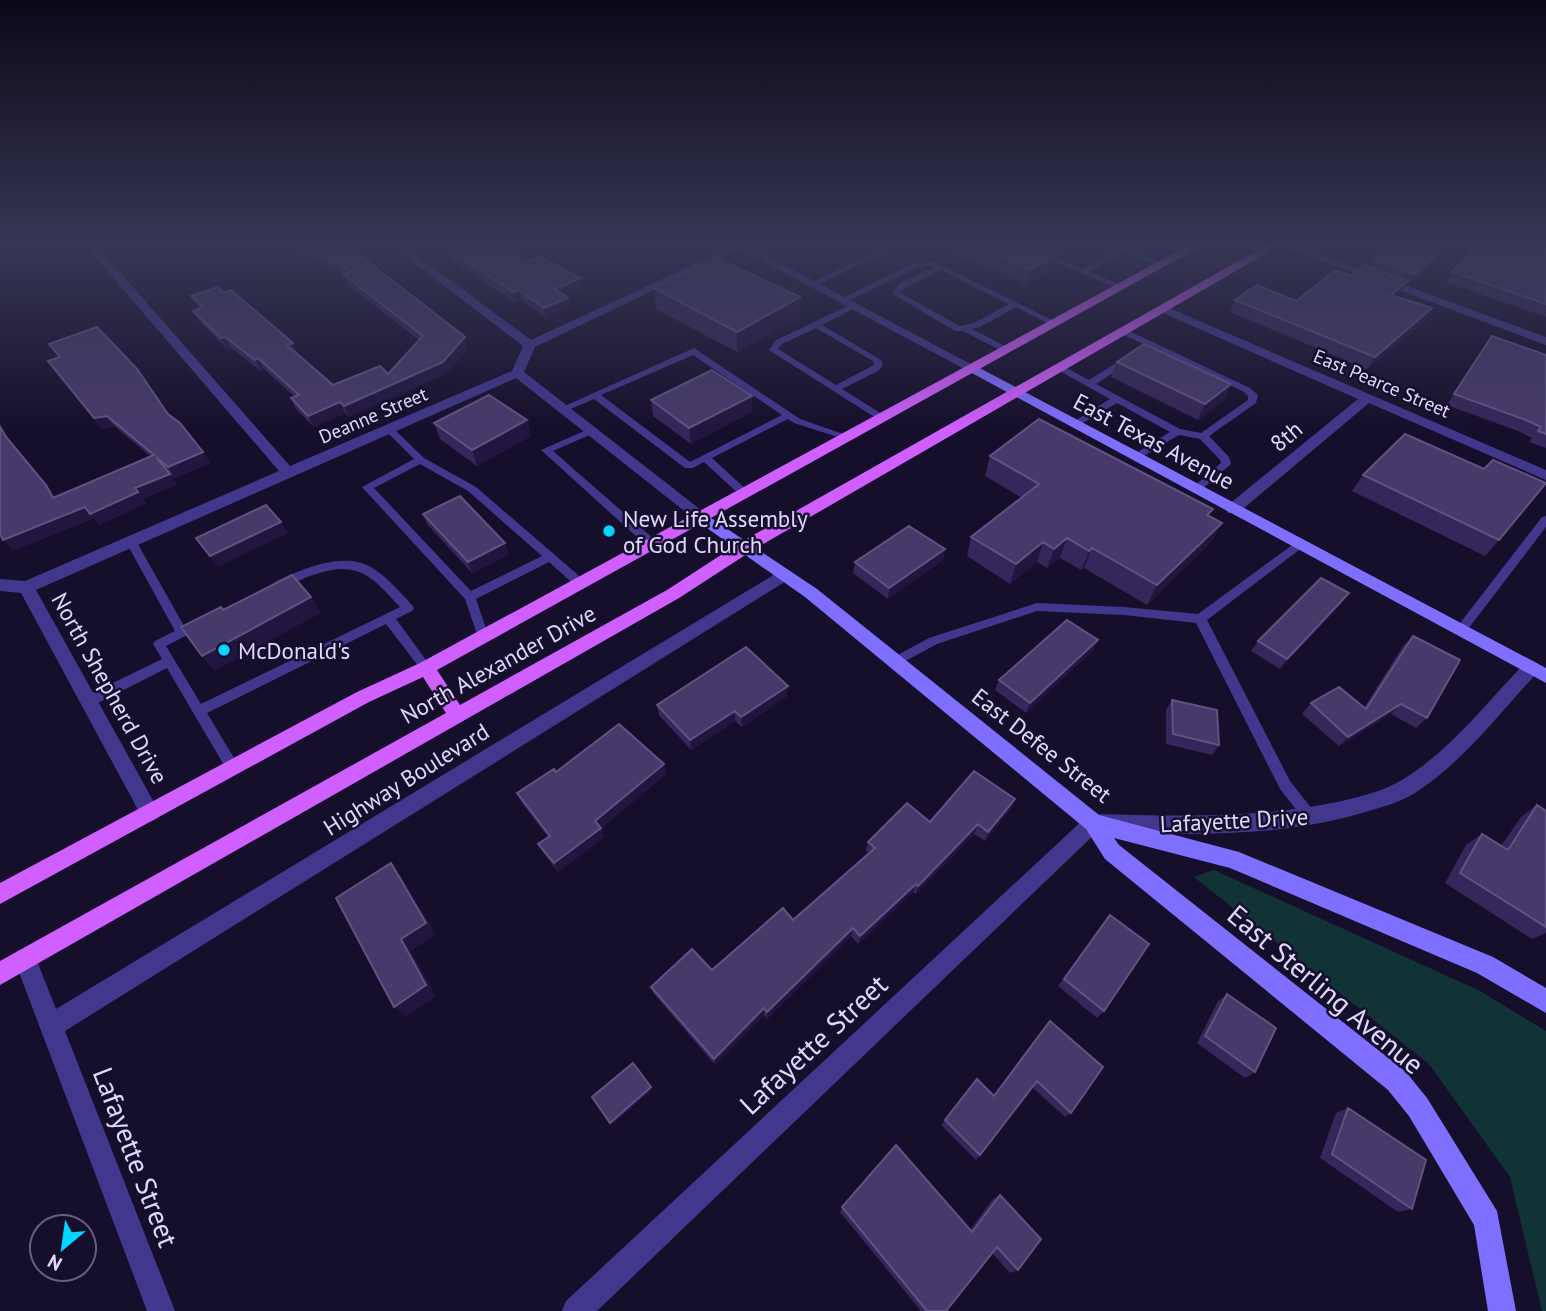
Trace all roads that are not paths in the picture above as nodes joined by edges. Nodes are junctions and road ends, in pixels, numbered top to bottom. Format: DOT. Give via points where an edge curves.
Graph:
graph roads {
  1 [pos="144,307"];
  2 [pos="479,307"];
  3 [pos="611,307"];
  4 [pos="843,307"];
  5 [pos="854,307"];
  6 [pos="920,307"];
  7 [pos="1010,307"];
  8 [pos="1022,307"];
  9 [pos="1086,307"];
  10 [pos="1170,307"];
  11 [pos="1454,307"];
  12 [pos="1165,310"];
  13 [pos="815,324"];
  14 [pos="1056,324"];
  15 [pos="966,329"];
  16 [pos="1125,332"];
  17 [pos="1546,341"];
  18 [pos="1152,344"];
  19 [pos="530,345"];
  20 [pos="1006,350"];
  21 [pos="1060,368"];
  22 [pos="974,369"];
  23 [pos="517,373"];
  24 [pos="1089,384"];
  25 [pos="836,389"];
  26 [pos="1017,393"];
  27 [pos="595,395"];
  28 [pos="1368,397"];
  29 [pos="1117,399"];
  30 [pos="563,409"];
  31 [pos="789,415"];
  32 [pos="883,418"];
  33 [pos="1075,424"];
  34 [pos="389,429"];
  35 [pos="591,431"];
  36 [pos="1177,432"];
  37 [pos="1203,436"];
  38 [pos="847,437"];
  39 [pos="1137,457"];
  40 [pos="705,458"];
  41 [pos="420,460"];
  42 [pos="288,473"];
  43 [pos="1546,475"];
  44 [pos="1196,489"];
  45 [pos="745,494"];
  46 [pos="1233,509"];
  47 [pos="702,517"];
  48 [pos="1546,520"];
  49 [pos="131,542"];
  50 [pos="652,544"];
  51 [pos="1299,544"];
  52 [pos="747,546"];
  53 [pos="550,557"];
  54 [pos="785,574"];
  55 [pos="581,584"];
  56 [pos="0,585"];
  57 [pos="26,587"];
  58 [pos="273,588"];
  59 [pos="470,597"];
  60 [pos="388,618"];
  61 [pos="1200,620"];
  62 [pos="204,622"];
  63 [pos="1461,630"];
  64 [pos="181,633"];
  65 [pos="483,637"];
  66 [pos="168,662"];
  67 [pos="896,662"];
  68 [pos="426,668"];
  69 [pos="1538,672"];
  70 [pos="89,701"];
  71 [pos="199,711"];
  72 [pos="457,715"];
  73 [pos="233,768"];
  74 [pos="150,813"];
  75 [pos="1311,818"];
  76 [pos="1093,823"];
  77 [pos="0,894"];
  78 [pos="25,959"];
  79 [pos="0,974"];
  80 [pos="1546,1001"];
  81 [pos="52,1025"];
  82 [pos="161,1311"];
  83 [pos="576,1311"];
  84 [pos="1502,1311"];
  1 -- 42 [label="street"];
  2 -- 19 [label="street"];
  3 -- 19 [label="street"];
  4 -- 13 [label="lane"];
  5 -- 22 [label="street, East Texas Avenue"];
  6 -- 15 [label="lane"];
  7 -- 15 [label="lane"];
  8 -- 14 [label="lane"];
  9 -- 14 [label="main road, North Alexander Drive"];
  10 -- 12 [label="main road, North Alexander Drive"];
  11 -- 17 [label="street"];
  12 -- 16 [label="main road, North Alexander Drive"];
  12 -- 28 [label="street, East Pearce Street"];
  13 -- 25 [label="lane" via="779,342 773,350"];
  13 -- 25 [label="lane" via="879,365"];
  14 -- 20 [label="main road, North Alexander Drive"];
  15 -- 20 [label="lane"];
  16 -- 18 [label="lane"];
  16 -- 21 [label="main road, North Alexander Drive"];
  18 -- 24 [label="lane"];
  18 -- 37 [label="lane" via="1253,395 1253,401"];
  19 -- 23 [label="street"];
  20 -- 22 [label="main road, North Alexander Drive"];
  21 -- 24 [label="lane"];
  21 -- 26 [label="main road, North Alexander Drive"];
  22 -- 26 [label="main road, East Texas Avenue"];
  22 -- 32 [label="main road, North Alexander Drive"];
  23 -- 30 [label="street"];
  23 -- 34 [label="street, Deanne Street"];
  24 -- 29 [label="lane"];
  25 -- 32 [label="lane"];
  26 -- 33 [label="main road, East Texas Avenue"];
  26 -- 52 [label="main road, North Alexander Drive"];
  27 -- 30 [label="lane"];
  27 -- 31 [label="lane" via="694,351"];
  27 -- 40 [label="lane" via="689,466"];
  28 -- 43 [label="street, East Pearce Street"];
  28 -- 46 [label="street, 8th"];
  29 -- 33 [label="lane"];
  29 -- 36 [label="lane"];
  30 -- 35 [label="street"];
  31 -- 38 [label="lane"];
  31 -- 40 [label="lane"];
  32 -- 38 [label="main road, North Alexander Drive"];
  33 -- 39 [label="main road, East Texas Avenue"];
  34 -- 41 [label="lane"];
  34 -- 42 [label="street, Deanne Street"];
  35 -- 47 [label="street"];
  35 -- 50 [label="lane" via="546,450"];
  36 -- 37 [label="lane"];
  36 -- 39 [label="lane"];
  37 -- 44 [label="lane" via="1226,464"];
  38 -- 45 [label="main road, North Alexander Drive"];
  39 -- 44 [label="main road, East Texas Avenue"];
  40 -- 45 [label="lane"];
  41 -- 53 [label="lane" via="472,489"];
  41 -- 59 [label="lane" via="367,487"];
  42 -- 49 [label="street, Deanne Street"];
  44 -- 46 [label="main road, East Texas Avenue"];
  45 -- 47 [label="main road, North Alexander Drive"];
  46 -- 51 [label="main road, East Texas Avenue"];
  47 -- 50 [label="main road, North Alexander Drive"];
  47 -- 52 [label="main road, East Defee Street"];
  48 -- 63 [label="lane"];
  49 -- 57 [label="street, Deanne Street"];
  49 -- 64 [label="lane"];
  50 -- 55 [label="main road, North Alexander Drive"];
  51 -- 61 [label="lane"];
  51 -- 63 [label="main road, East Texas Avenue"];
  52 -- 54 [label="main road, East Defee Street"];
  52 -- 72 [label="main road, North Alexander Drive" via="673,594"];
  53 -- 55 [label="lane"];
  53 -- 59 [label="lane"];
  54 -- 67 [label="main road, East Defee Street"];
  54 -- 81 [label="street, Highway Boulevard"];
  55 -- 65 [label="main road, North Alexander Drive"];
  56 -- 57 [label="street, Deanne Street"];
  57 -- 70 [label="street, North Shepherd Drive"];
  58 -- 60 [label="lane" via="324,568 355,565 384,582 408,608"];
  59 -- 65 [label="lane"];
  60 -- 68 [label="lane"];
  60 -- 71 [label="lane"];
  61 -- 67 [label="lane" via="1037,607 933,641"];
  61 -- 75 [label="lane" via="1285,785"];
  62 -- 64 [label="lane"];
  63 -- 69 [label="main road, East Texas Avenue"];
  64 -- 66 [label="lane" via="159,644"];
  65 -- 68 [label="main road, North Alexander Drive"];
  66 -- 70 [label="lane"];
  66 -- 71 [label="lane"];
  67 -- 76 [label="main road, East Defee Street"];
  68 -- 72 [label="main road"];
  68 -- 73 [label="main road, North Alexander Drive" via="363,696"];
  69 -- 75 [label="street, Lafayette Drive" via="1412,785 1378,800"];
  70 -- 74 [label="street, North Shepherd Drive"];
  71 -- 73 [label="lane"];
  72 -- 78 [label="main road, North Alexander Drive"];
  73 -- 74 [label="main road, North Alexander Drive"];
  74 -- 77 [label="main road, North Alexander Drive"];
  75 -- 76 [label="street, Lafayette Drive" via="1223,825"];
  76 -- 80 [label="main road, East Defee Street" via="1232,859 1485,965"];
  76 -- 83 [label="street, Lafayette Street"];
  76 -- 84 [label="main road, East Sterling Avenue" via="1112,852 1397,1081 1418,1107 1486,1221"];
  78 -- 79 [label="main road, North Alexander Drive"];
  78 -- 81 [label="street"];
  81 -- 82 [label="street, Lafayette Street"];
}
